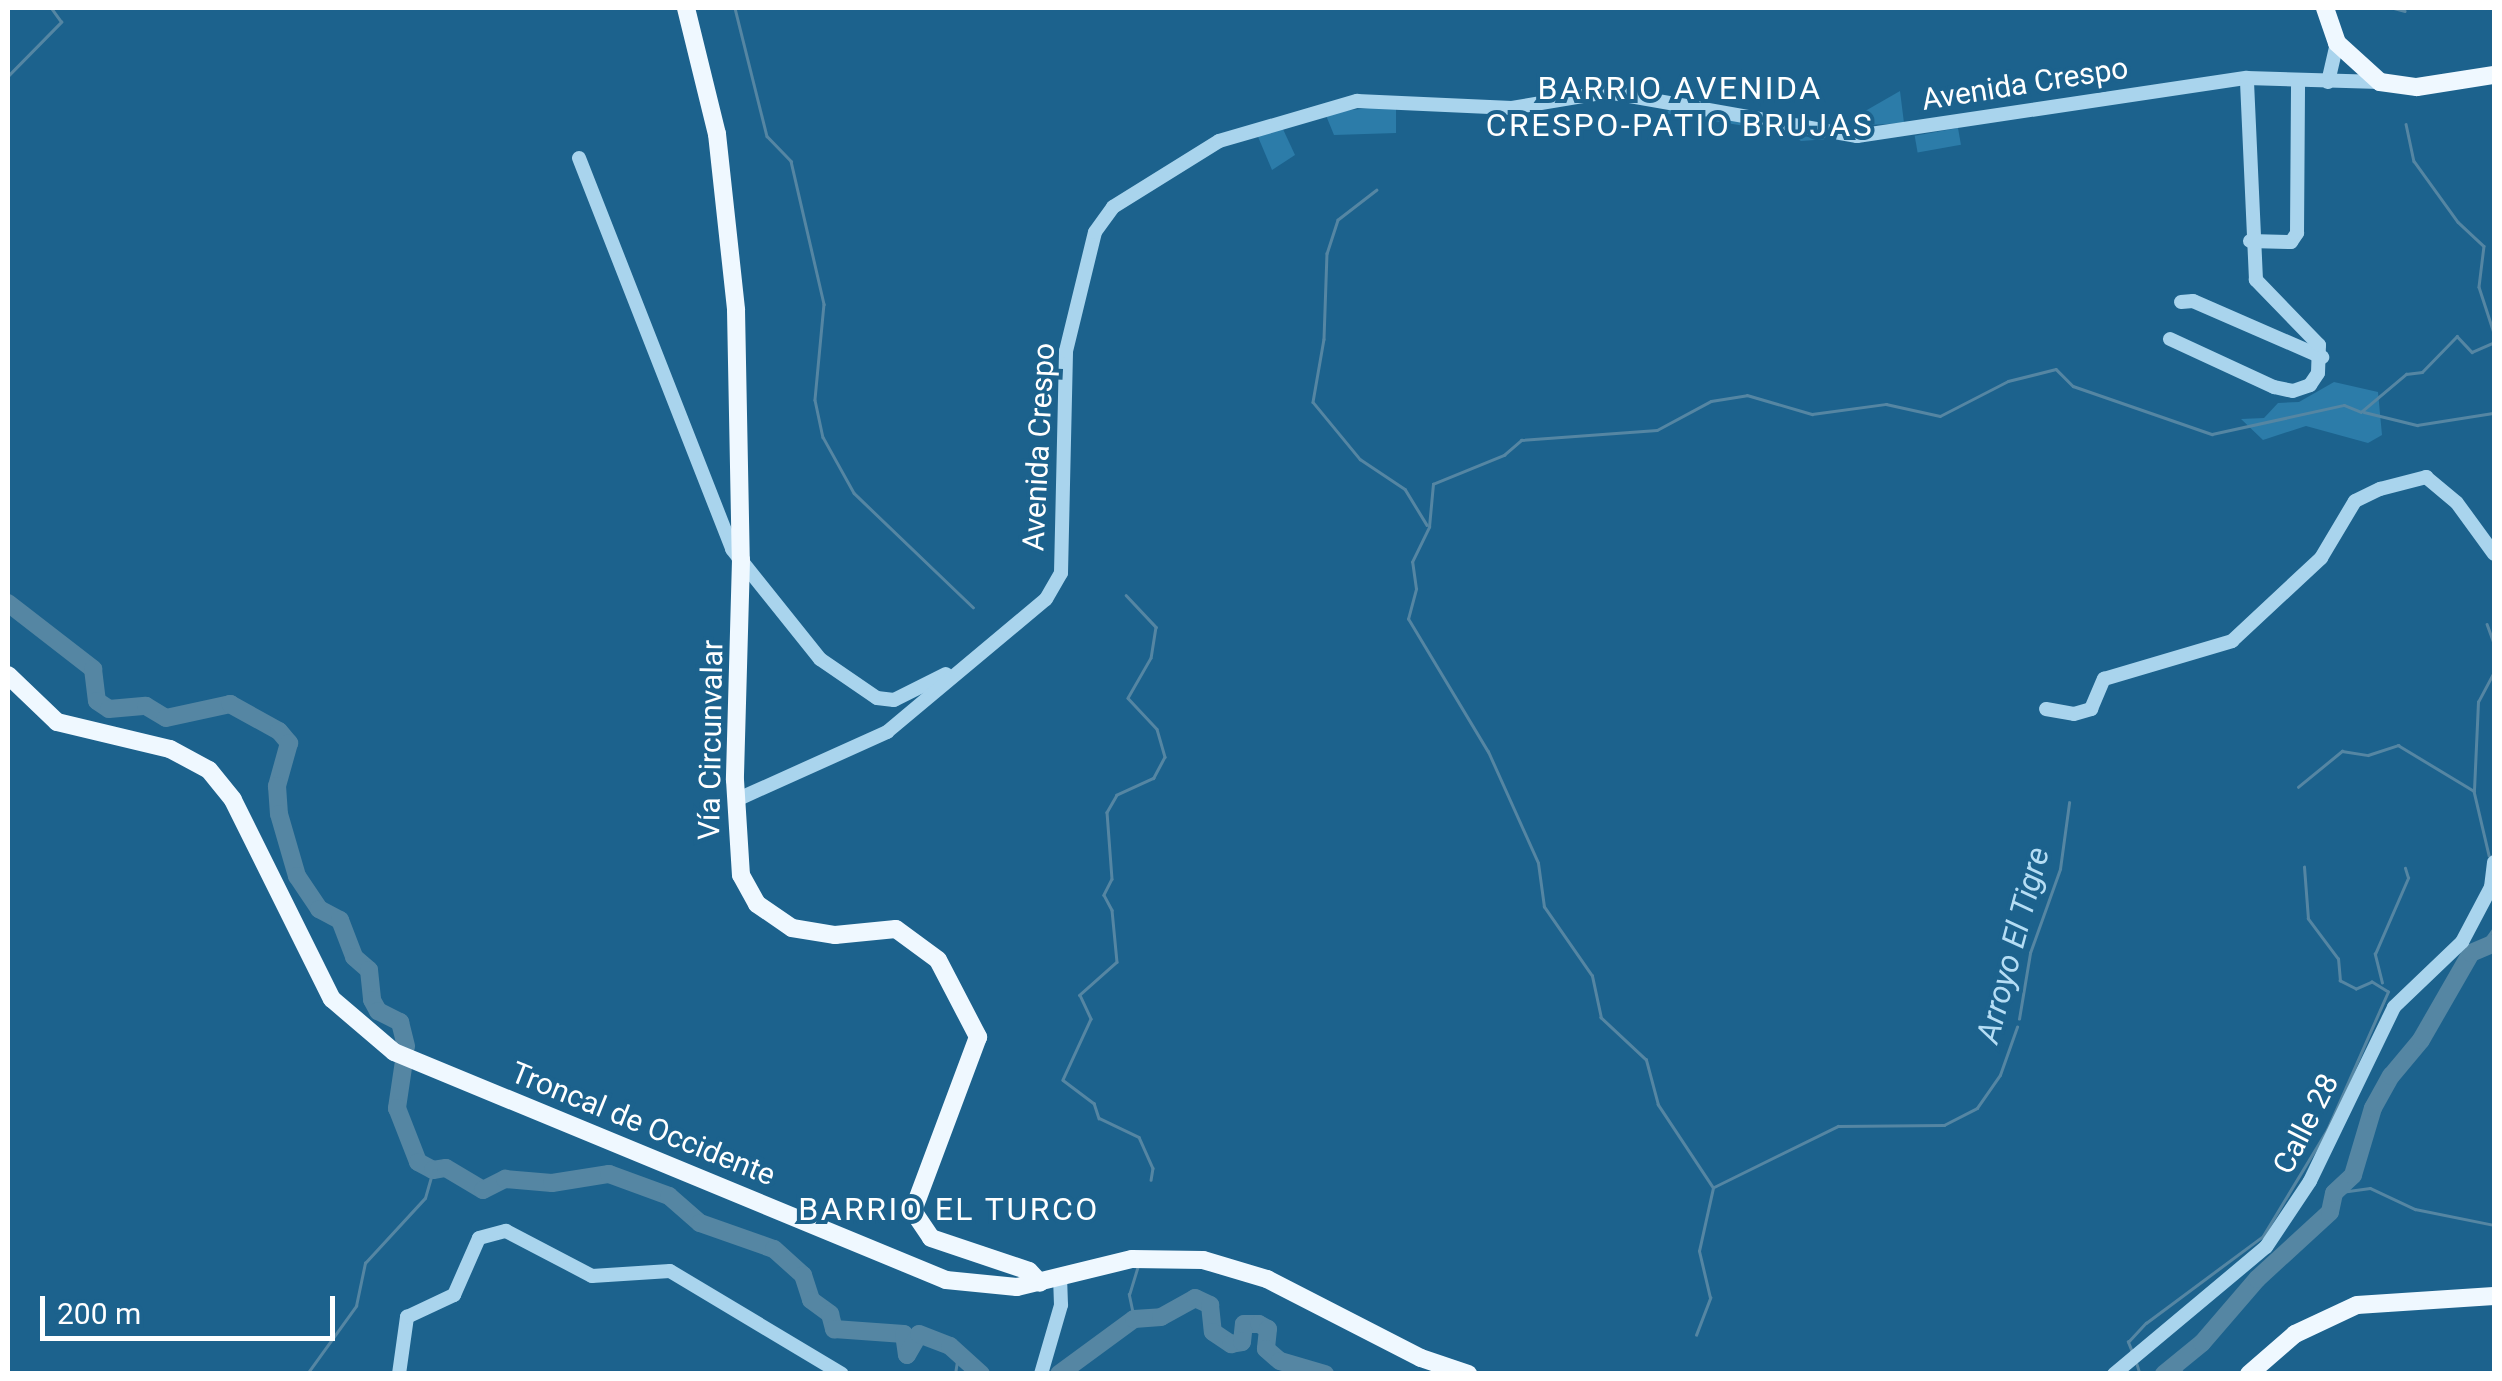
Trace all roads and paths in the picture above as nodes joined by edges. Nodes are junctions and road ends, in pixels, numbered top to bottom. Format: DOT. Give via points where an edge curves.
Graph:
graph roads {
  1 [pos="686,8"];
  2 [pos="2324,8"];
  3 [pos="2337,43"];
  4 [pos="2494,75"];
  5 [pos="2247,78"];
  6 [pos="2298,80"];
  7 [pos="2328,82"];
  8 [pos="2380,82"];
  9 [pos="579,158"];
  10 [pos="2250,242"];
  11 [pos="2181,302"];
  12 [pos="2170,339"];
  13 [pos="2322,357"];
  14 [pos="2494,554"];
  15 [pos="742,560"];
  16 [pos="956,670"];
  17 [pos="8,676"];
  18 [pos="2046,709"];
  19 [pos="736,800"];
  20 [pos="2494,862"];
  21 [pos="1060,1278"];
  22 [pos="1040,1284"];
  23 [pos="2494,1296"];
  24 [pos="399,1374"];
  25 [pos="842,1374"];
  26 [pos="1041,1374"];
  27 [pos="1468,1374"];
  28 [pos="2114,1374"];
  29 [pos="2249,1374"];
  1 -- 15 [label="main road, Vía Circunvalar" via="717,134 730,232"];
  2 -- 3 [label="main road"];
  3 -- 7 [label="street"];
  3 -- 8 [label="main road"];
  4 -- 8 [label="main road, Avenida Crespo" via="2417,87"];
  5 -- 6 [label="street, Avenida Crespo"];
  5 -- 10 [label="street"];
  5 -- 16 [label="street, Avenida Crespo" via="1856,136 1607,92 1512,108 1348,102 1218,141 1113,206 1095,232 1066,351 1060,574 1033,615"];
  6 -- 7 [label="street, Avenida Crespo"];
  6 -- 10 [label="street" via="2297,233 2291,242"];
  7 -- 8 [label="street, Avenida Crespo"];
  9 -- 15 [label="street" via="693,446 708,502"];
  10 -- 13 [label="street" via="2256,280 2308,332"];
  11 -- 13 [label="street" via="2193,301"];
  12 -- 13 [label="street" via="2293,391 2310,385"];
  14 -- 18 [label="street" via="2457,503 2426,477 2380,488 2354,502 2322,558 2232,641 2104,680 2091,709"];
  15 -- 16 [label="street" via="820,659 877,698 894,700"];
  15 -- 19 [label="main road, Vía Circunvalar"];
  16 -- 19 [label="street, Avenida Crespo" via="868,744"];
  17 -- 22 [label="main road, Troncal de Occidente" via="56,722 170,749 209,770 233,800 332,999 394,1052 946,1280 994,1288"];
  19 -- 22 [label="main road, Vía Circunvalar" via="741,876 771,916 792,928 835,936 884,927 908,932 938,960 978,1038 913,1212 940,1243 1029,1271"];
  20 -- 28 [label="street, Calle 28" via="2491,888 2462,942 2394,1007 2310,1181 2266,1247"];
  21 -- 22 [label="main road, Troncal de Occidente"];
  21 -- 26 [label="street" via="1061,1304"];
  21 -- 27 [label="main road, Troncal de Occidente" via="1148,1258 1239,1268 1421,1358"];
  23 -- 29 [label="main road" via="2357,1305 2295,1334"];
  24 -- 25 [label="street" via="407,1317 454,1296 479,1238 506,1230 592,1276 670,1271"];
}
